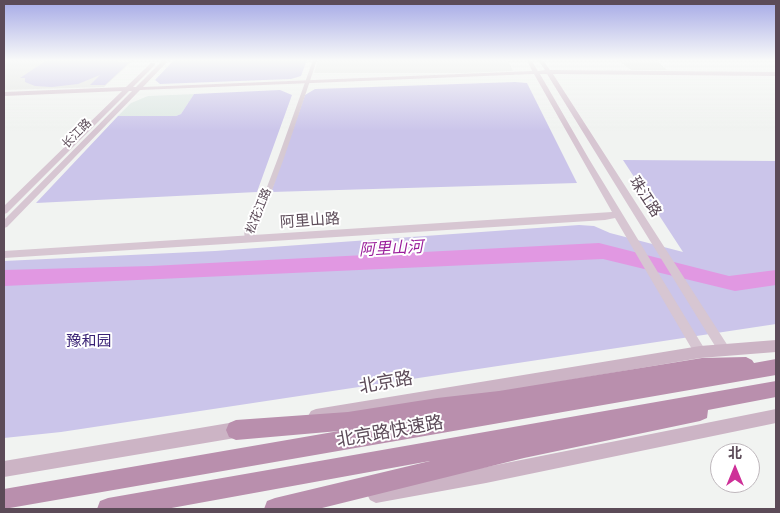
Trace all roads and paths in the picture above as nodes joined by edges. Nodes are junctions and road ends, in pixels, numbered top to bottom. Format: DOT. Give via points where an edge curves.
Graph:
graph roads {
  1 [pos="136,84"];
  2 [pos="138,84"];
  3 [pos="304,84"];
  4 [pos="544,84"];
  5 [pos="556,84"];
  6 [pos="131,90"];
  7 [pos="4,95"];
  8 [pos="4,211"];
  9 [pos="618,214"];
  10 [pos="4,225"];
  11 [pos="248,240"];
  12 [pos="4,255"];
  13 [pos="776,346"];
  14 [pos="724,350"];
  15 [pos="700,352"];
  16 [pos="776,365"];
  17 [pos="773,390"];
  18 [pos="776,416"];
  19 [pos="236,430"];
  20 [pos="4,470"];
  21 [pos="4,500"];
  22 [pos="108,509"];
  23 [pos="275,509"];
  24 [pos="283,509"];
  1 -- 6 [label="street, 长江路"];
  2 -- 6 [label="street, 长江路"];
  3 -- 6 [label="street"];
  3 -- 11 [label="street, 松花江路"];
  4 -- 9 [label="street, 珠江路"];
  5 -- 14 [label="street, 珠江路"];
  6 -- 7 [label="street"];
  6 -- 8 [label="street, 长江路"];
  6 -- 10 [label="street, 长江路"];
  9 -- 11 [label="street, 阿里山路"];
  9 -- 15 [label="street, 珠江路"];
  11 -- 12 [label="street, 阿里山路"];
  13 -- 14 [label="main road, 北京路"];
  14 -- 15 [label="main road, 北京路"];
  15 -- 19 [label="main road, 北京路"];
  16 -- 19 [label="highway" via="702,366 500,400 436,406 348,421"];
  16 -- 21 [label="highway, 北京路快速路"];
  17 -- 22 [label="highway, 北京路快速路"];
  17 -- 23 [label="highway" via="716,408 524,448"];
  18 -- 24 [label="main road" via="486,475"];
  19 -- 20 [label="main road, 北京路"];
}
